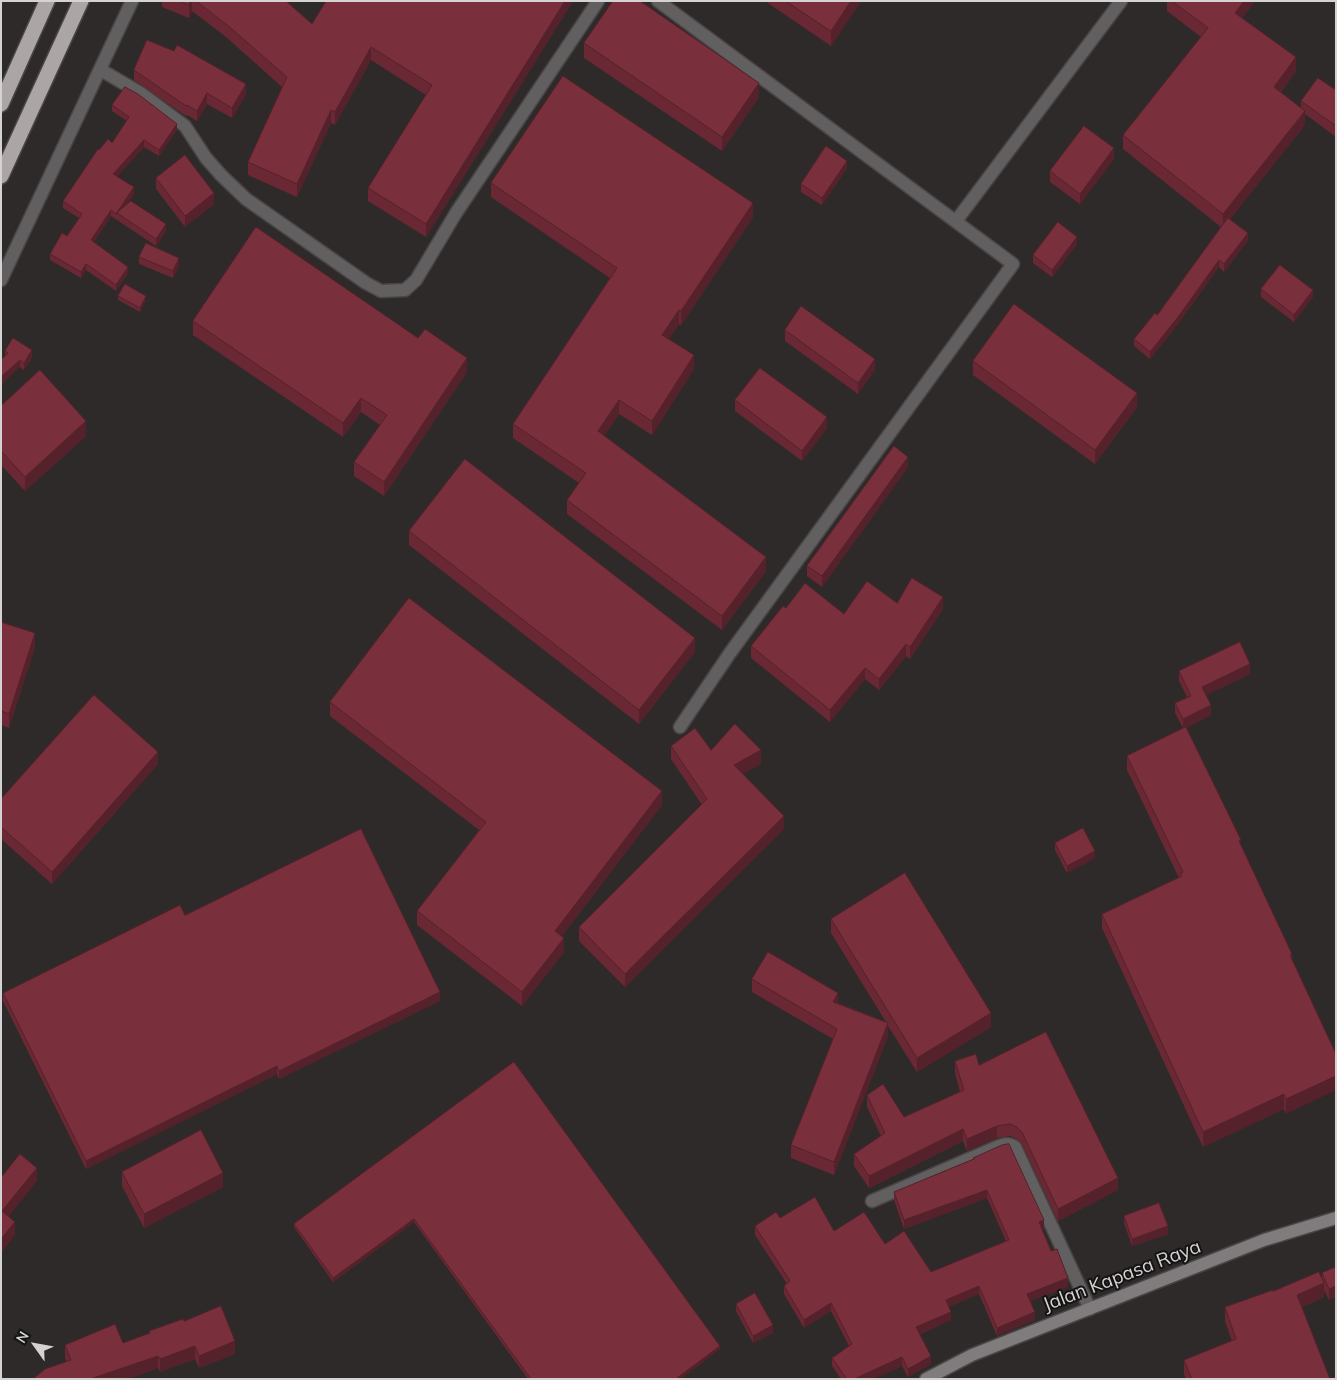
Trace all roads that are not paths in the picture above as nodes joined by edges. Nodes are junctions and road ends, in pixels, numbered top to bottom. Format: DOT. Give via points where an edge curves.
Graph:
graph roads {
  1 [pos="48,1"];
  2 [pos="81,1"];
  3 [pos="132,1"];
  4 [pos="598,1"];
  5 [pos="658,1"];
  6 [pos="1121,1"];
  7 [pos="101,70"];
  8 [pos="1,104"];
  9 [pos="1,176"];
  10 [pos="956,221"];
  11 [pos="1,280"];
  12 [pos="680,727"];
  13 [pos="872,1201"];
  14 [pos="1336,1218"];
  15 [pos="1090,1309"];
  16 [pos="926,1379"];
  1 -- 8 [label="highway"];
  2 -- 9 [label="highway"];
  3 -- 7 [label="street"];
  4 -- 7 [label="street" via="456,213 416,280 405,290 381,291 366,283 246,199 221,176 185,126 142,94"];
  5 -- 10 [label="street"];
  6 -- 10 [label="street"];
  7 -- 11 [label="street"];
  10 -- 12 [label="street" via="1013,264 730,653"];
  13 -- 15 [label="street" via="999,1146 1012,1145"];
  14 -- 15 [label="main road, Jalan Kapasa Raya" via="1264,1240"];
  15 -- 16 [label="main road, Jalan Kapasa Raya" via="972,1355"];
}
